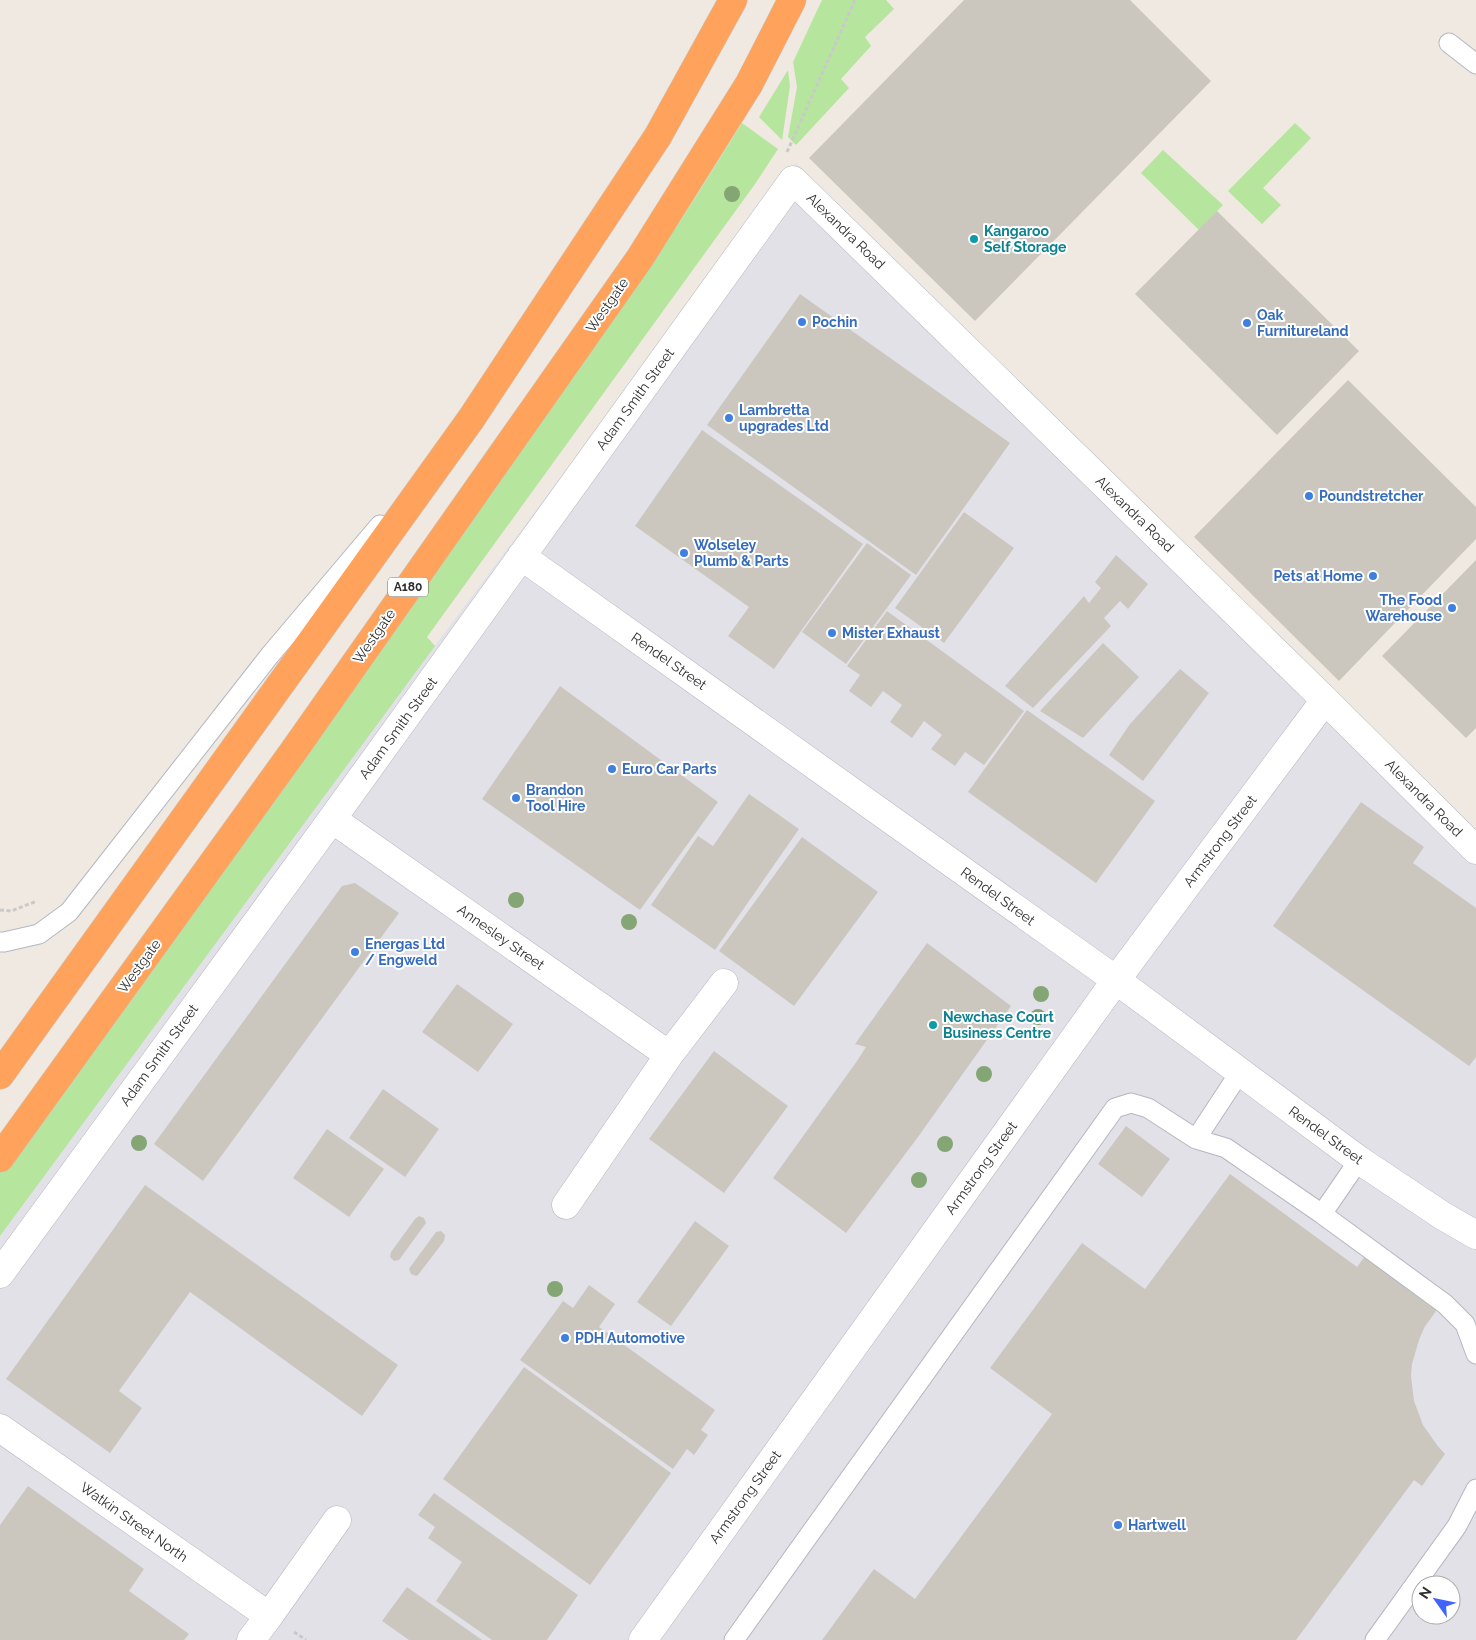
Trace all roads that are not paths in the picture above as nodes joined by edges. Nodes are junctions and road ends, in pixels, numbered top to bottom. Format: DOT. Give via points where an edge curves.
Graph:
graph roads {
  1 [pos="734,0"];
  2 [pos="792,0"];
  3 [pos="1449,43"];
  4 [pos="1476,64"];
  5 [pos="793,180"];
  6 [pos="471,419"];
  7 [pos="521,556"];
  8 [pos="1325,700"];
  9 [pos="332,819"];
  10 [pos="1476,850"];
  11 [pos="0,942"];
  12 [pos="1116,980"];
  13 [pos="724,984"];
  14 [pos="669,1056"];
  15 [pos="1240,1072"];
  16 [pos="0,1075"];
  17 [pos="1196,1139"];
  18 [pos="0,1158"];
  19 [pos="1359,1160"];
  20 [pos="566,1206"];
  21 [pos="1322,1214"];
  22 [pos="1476,1235"];
  23 [pos="0,1274"];
  24 [pos="1476,1354"];
  25 [pos="0,1428"];
  26 [pos="1476,1489"];
  27 [pos="337,1520"];
  28 [pos="269,1616"];
  29 [pos="251,1640"];
  30 [pos="643,1640"];
  31 [pos="734,1640"];
  32 [pos="1375,1640"];
  1 -- 6 [label="highway" via="658,136"];
  2 -- 18 [label="highway, Westgate / A180" via="748,84 640,258 295,749"];
  3 -- 4 [label="lane"];
  5 -- 7 [label="street, Adam Smith Street"];
  5 -- 8 [label="street, Alexandra Road"];
  6 -- 11 [label="lane" via="270,655 69,912 39,934"];
  6 -- 16 [label="highway"];
  7 -- 9 [label="street, Adam Smith Street"];
  7 -- 12 [label="street, Rendel Street"];
  8 -- 10 [label="street, Alexandra Road"];
  8 -- 12 [label="street, Armstrong Street"];
  9 -- 14 [label="street, Annesley Street"];
  9 -- 23 [label="street, Adam Smith Street"];
  12 -- 15 [label="street, Rendel Street"];
  12 -- 30 [label="street, Armstrong Street"];
  13 -- 14 [label="street"];
  14 -- 20 [label="street"];
  15 -- 17 [label="lane"];
  15 -- 19 [label="street, Rendel Street"];
  17 -- 21 [label="lane" via="1226,1148"];
  17 -- 31 [label="lane" via="1148,1108 1131,1103 1115,1108"];
  19 -- 21 [label="lane"];
  19 -- 22 [label="street, Rendel Street"];
  21 -- 24 [label="lane" via="1445,1304 1465,1324"];
  25 -- 28 [label="street, Watkin Street North"];
  26 -- 32 [label="lane" via="1457,1526"];
  27 -- 28 [label="street"];
  28 -- 29 [label="street"];
}
